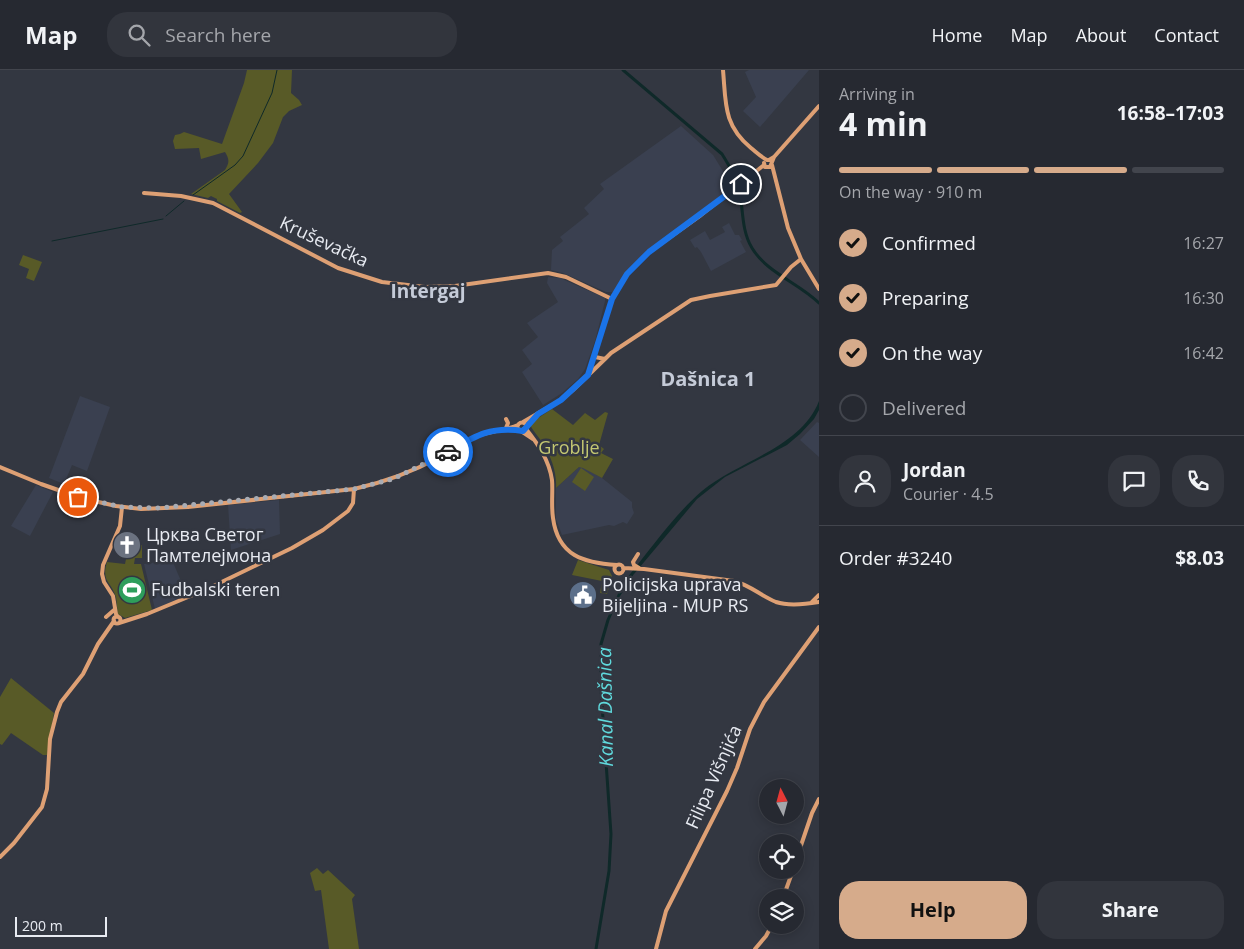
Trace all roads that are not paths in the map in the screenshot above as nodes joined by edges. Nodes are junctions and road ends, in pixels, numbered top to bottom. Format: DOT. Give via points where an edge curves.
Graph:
graph roads {
  1 [pos="724,70"];
  2 [pos="819,106"];
  3 [pos="768,164"];
  4 [pos="144,193"];
  5 [pos="801,258"];
  6 [pos="819,289"];
  7 [pos="612,299"];
  8 [pos="595,357"];
  9 [pos="605,359"];
  10 [pos="588,375"];
  11 [pos="538,414"];
  12 [pos="506,419"];
  13 [pos="523,422"];
  14 [pos="518,425"];
  15 [pos="506,428"];
  16 [pos="526,428"];
  17 [pos="500,429"];
  18 [pos="520,431"];
  19 [pos="535,441"];
  20 [pos="0,467"];
  21 [pos="354,489"];
  22 [pos="122,507"];
  23 [pos="638,554"];
  24 [pos="602,564"];
  25 [pos="617,565"];
  26 [pos="634,567"];
  27 [pos="614,570"];
  28 [pos="623,570"];
  29 [pos="819,595"];
  30 [pos="809,603"];
  31 [pos="818,603"];
  32 [pos="114,609"];
  33 [pos="106,617"];
  34 [pos="117,620"];
  35 [pos="819,627"];
  36 [pos="819,799"];
  37 [pos="804,837"];
  38 [pos="0,857"];
  39 [pos="767,934"];
  40 [pos="656,949"];
  41 [pos="755,949"];
  1 -- 3 [label="main road" via="731,126"];
  2 -- 3 [label="main road"];
  3 -- 5 [label="main road"];
  3 -- 7 [label="main road" via="649,252 627,274"];
  4 -- 7 [label="main road, Kruševačka" via="213,203 338,268 382,282 418,287 454,286 548,273"];
  5 -- 6 [label="main road"];
  5 -- 9 [label="main road" via="776,285 691,300"];
  7 -- 8 [label="main road"];
  8 -- 9 [label="main road"];
  8 -- 10 [label="main road"];
  9 -- 10 [label="main road"];
  10 -- 11 [label="main road" via="561,400"];
  11 -- 13 [label="main road"];
  11 -- 16 [label="main road"];
  12 -- 15 [label="main road"];
  13 -- 14 [label="main road"];
  13 -- 16 [label="main road"];
  14 -- 15 [label="main road"];
  14 -- 18 [label="main road"];
  15 -- 17 [label="main road"];
  16 -- 18 [label="main road"];
  16 -- 19 [label="main road"];
  17 -- 18 [label="main road"];
  17 -- 21 [label="main road" via="475,437 393,479"];
  18 -- 19 [label="main road"];
  19 -- 24 [label="main road" via="550,470 553,520 559,538 579,558"];
  20 -- 22 [label="main road" via="78,497"];
  21 -- 22 [label="main road" via="176,508"];
  21 -- 34 [label="main road" via="354,500 348,511 292,548 205,590 131,620"];
  22 -- 32 [label="main road" via="120,526 102,572 113,596"];
  23 -- 26 [label="main road" via="633,561"];
  24 -- 25 [label="main road"];
  24 -- 27 [label="main road"];
  25 -- 27 [label="main road"];
  25 -- 28 [label="main road"];
  26 -- 28 [label="main road"];
  26 -- 30 [label="main road" via="734,581 777,602"];
  27 -- 28 [label="main road" via="617,574"];
  29 -- 30 [label="main road"];
  30 -- 31 [label="main road"];
  32 -- 33 [label="main road"];
  32 -- 34 [label="main road"];
  34 -- 38 [label="main road" via="61,702 50,739 47,789 42,807"];
  35 -- 40 [label="main road, Filipa Višnjića" via="772,691 750,729 727,790 666,911"];
  36 -- 37 [label="main road"];
  39 -- 41 [label="main road"];
}
